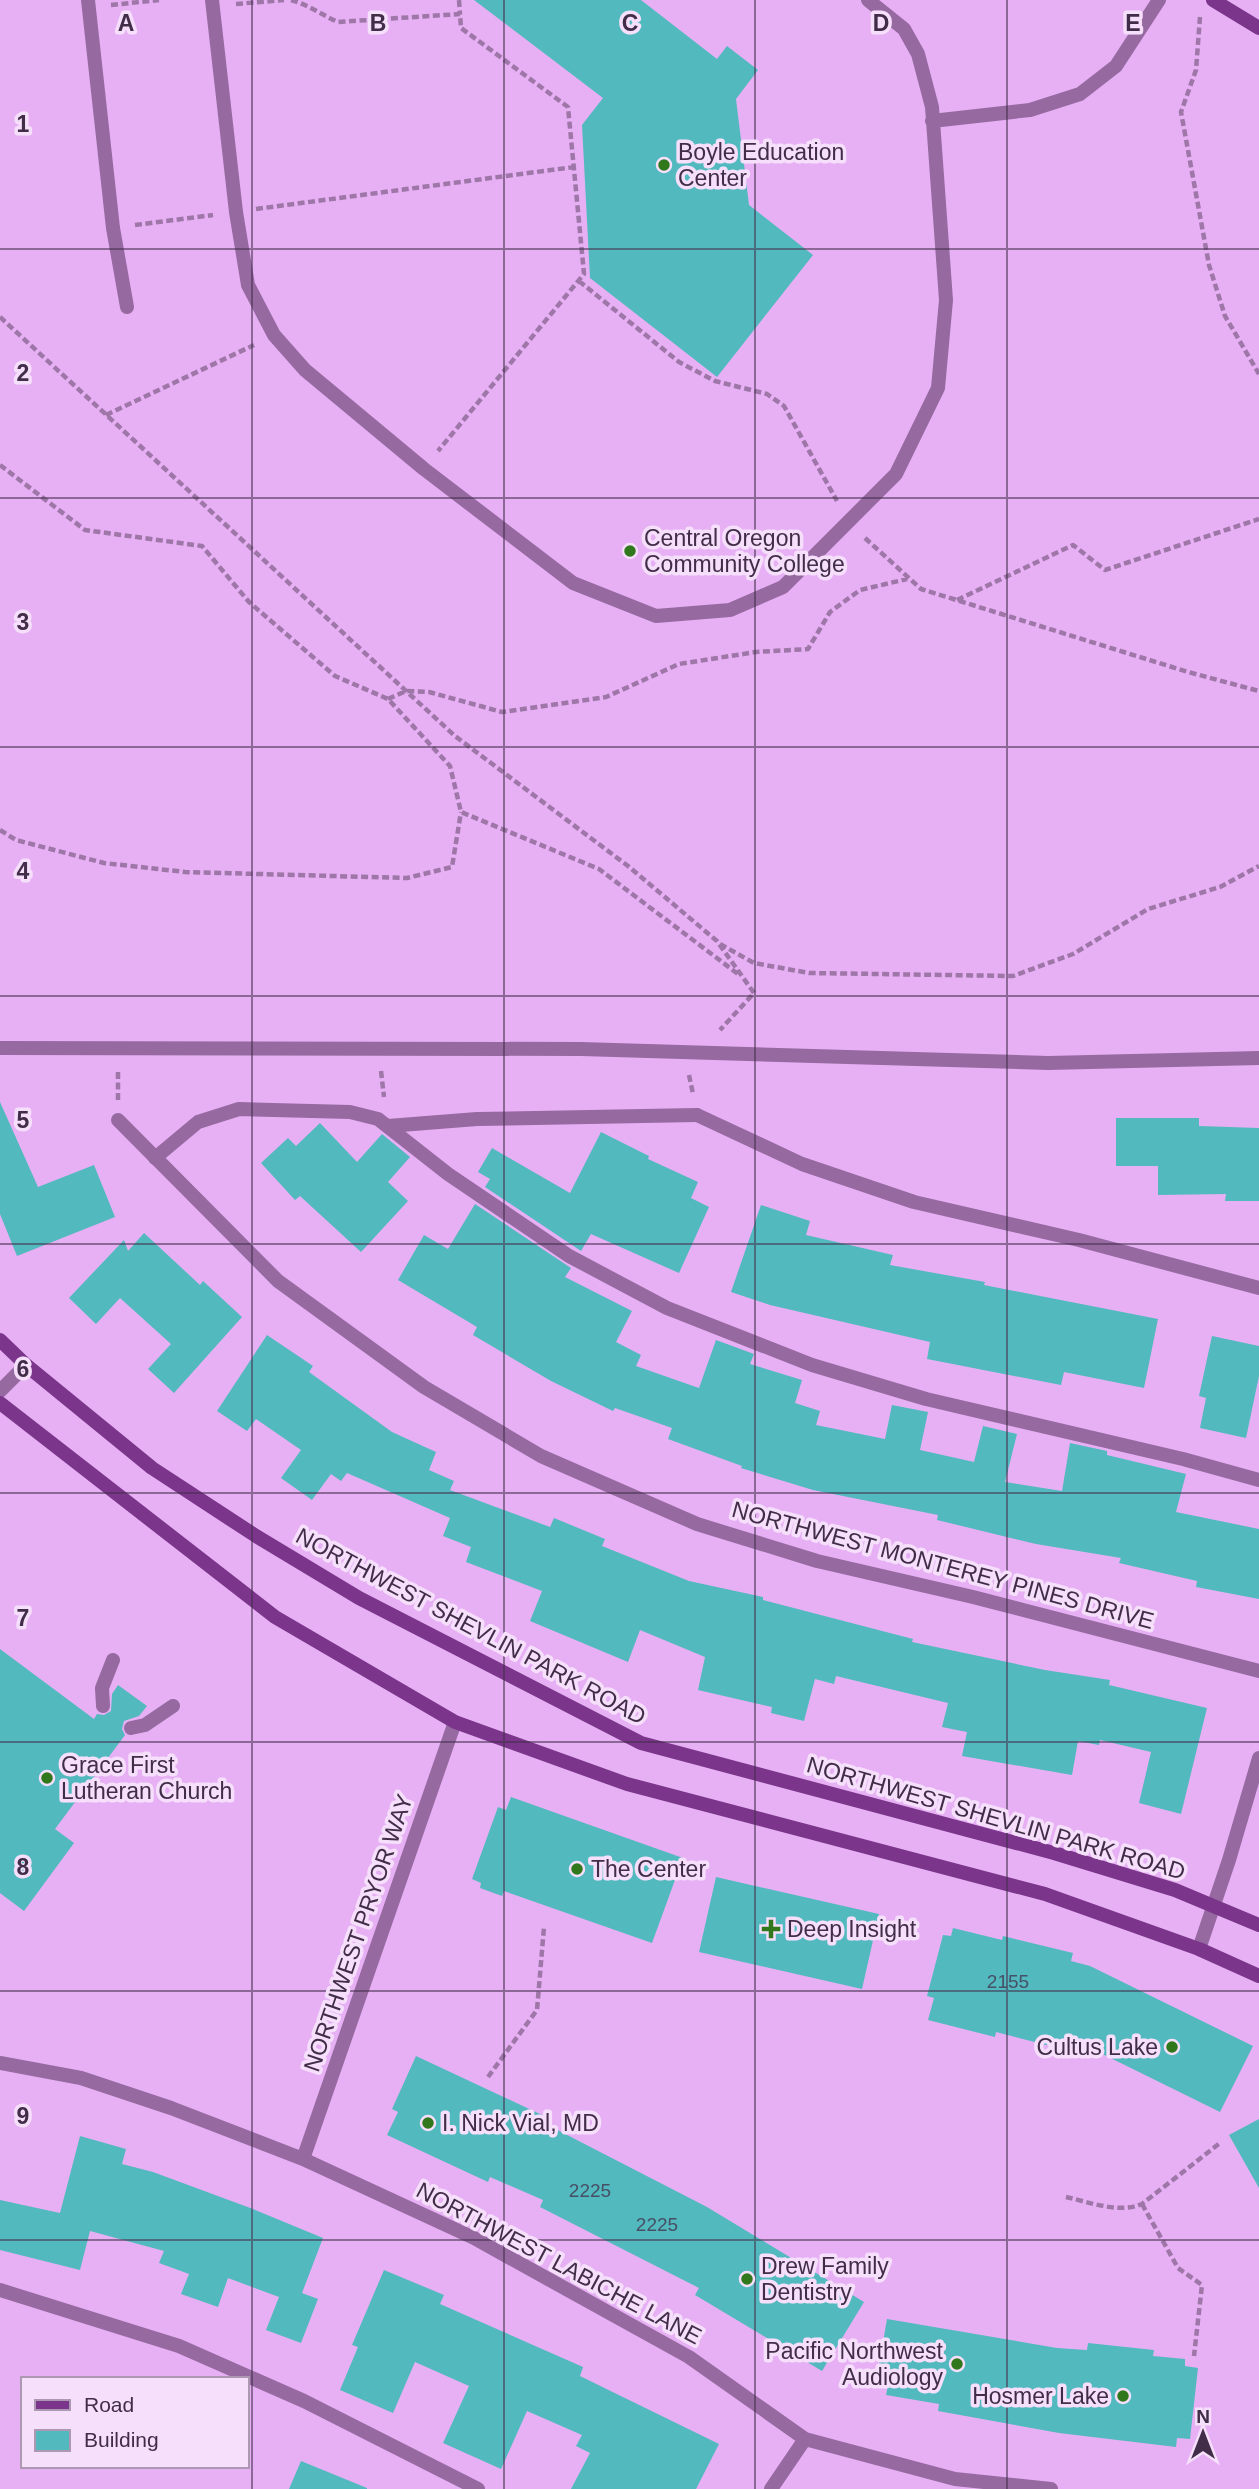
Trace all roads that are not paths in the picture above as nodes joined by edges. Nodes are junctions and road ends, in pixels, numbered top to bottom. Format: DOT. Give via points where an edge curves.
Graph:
graph roads {
  1 [pos="212,0"];
  2 [pos="868,0"];
  3 [pos="1159,0"];
  4 [pos="1213,0"];
  5 [pos="88,4"];
  6 [pos="1259,28"];
  7 [pos="932,121"];
  8 [pos="127,307"];
  9 [pos="0,1048"];
  10 [pos="1259,1058"];
  11 [pos="118,1120"];
  12 [pos="388,1126"];
  13 [pos="155,1158"];
  14 [pos="1259,1288"];
  15 [pos="0,1340"];
  16 [pos="26,1365"];
  17 [pos="0,1391"];
  18 [pos="0,1403"];
  19 [pos="1259,1480"];
  20 [pos="113,1660"];
  21 [pos="1259,1671"];
  22 [pos="103,1706"];
  23 [pos="173,1706"];
  24 [pos="455,1722"];
  25 [pos="131,1728"];
  26 [pos="1259,1758"];
  27 [pos="1214,1906"];
  28 [pos="1259,1925"];
  29 [pos="1199,1949"];
  30 [pos="1259,1976"];
  31 [pos="0,2063"];
  32 [pos="303,2159"];
  33 [pos="0,2290"];
  34 [pos="805,2439"];
  35 [pos="478,2489"];
  36 [pos="771,2489"];
  37 [pos="1051,2489"];
  1 -- 7 [label="street" via="248,285 274,335 305,370 573,583 656,616 730,610 783,587 896,474 938,388 946,300"];
  2 -- 7 [label="street" via="904,29 918,54"];
  3 -- 7 [label="street" via="1116,66 1080,94 1030,110"];
  4 -- 6 [label="main road"];
  5 -- 8 [label="street" via="113,228"];
  9 -- 10 [label="street" via="699,1052 1048,1063"];
  11 -- 13 [label="street, NORTHWEST MONTEREY PINES DRIVE"];
  12 -- 13 [label="street" via="350,1112 239,1110 198,1122"];
  12 -- 14 [label="street" via="477,1119 697,1115 802,1164 915,1202"];
  12 -- 19 [label="street" via="448,1174 569,1256 667,1308 812,1365 926,1399"];
  13 -- 21 [label="street, NORTHWEST MONTEREY PINES DRIVE" via="278,1281 424,1387 541,1456 697,1524 817,1561"];
  15 -- 16 [label="main road, NORTHWEST SHEVLIN PARK ROAD"];
  16 -- 17 [label="street"];
  16 -- 27 [label="main road, NORTHWEST SHEVLIN PARK ROAD" via="152,1468 256,1536 359,1598 641,1743 1054,1853"];
  18 -- 24 [label="main road" via="275,1617"];
  20 -- 22 [label="street" via="102,1688"];
  23 -- 25 [label="street" via="145,1725"];
  24 -- 29 [label="main road" via="627,1784 1045,1894"];
  24 -- 32 [label="street, NORTHWEST PRYOR WAY"];
  26 -- 27 [label="street"];
  27 -- 28 [label="main road, NORTHWEST SHEVLIN PARK ROAD"];
  27 -- 29 [label="street"];
  29 -- 30 [label="main road"];
  31 -- 32 [label="street, NORTHWEST LABICHE LANE" via="81,2078"];
  32 -- 34 [label="street, NORTHWEST LABICHE LANE" via="474,2238 690,2357"];
  33 -- 35 [label="street" via="179,2346 304,2401"];
  34 -- 36 [label="street"];
  34 -- 37 [label="street, NORTHWEST LABICHE LANE" via="954,2479"];
}
